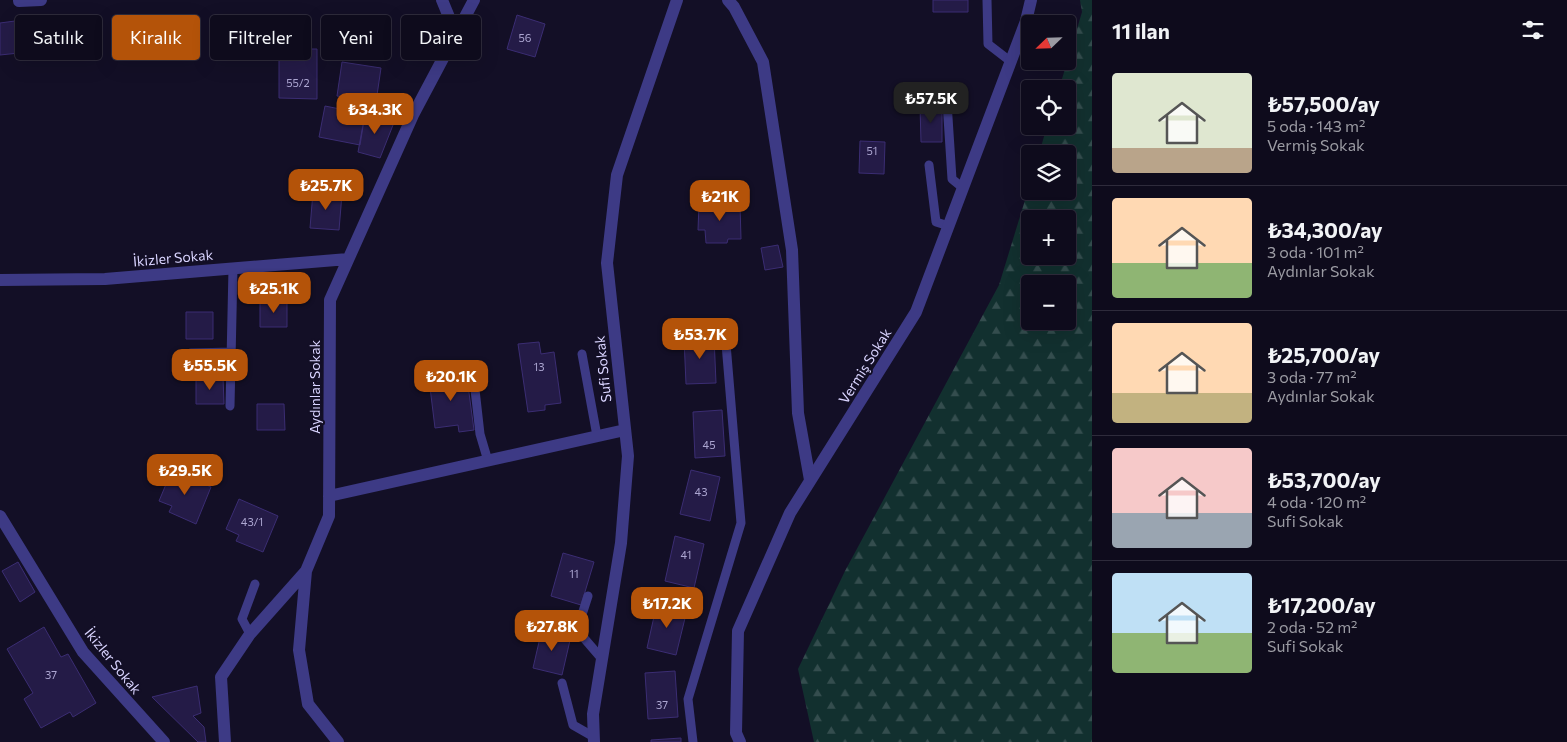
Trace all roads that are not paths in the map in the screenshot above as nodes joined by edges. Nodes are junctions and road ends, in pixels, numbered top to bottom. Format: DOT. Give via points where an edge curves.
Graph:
graph roads {
  1 [pos="41,0"];
  2 [pos="442,0"];
  3 [pos="474,0"];
  4 [pos="676,0"];
  5 [pos="728,0"];
  6 [pos="987,0"];
  7 [pos="1031,0"];
  8 [pos="20,1"];
  9 [pos="448,15"];
  10 [pos="466,15"];
  11 [pos="442,60"];
  12 [pos="1010,61"];
  13 [pos="947,102"];
  14 [pos="929,165"];
  15 [pos="963,188"];
  16 [pos="948,226"];
  17 [pos="348,259"];
  18 [pos="233,268"];
  19 [pos="0,280"];
  20 [pos="725,332"];
  21 [pos="232,352"];
  22 [pos="191,353"];
  23 [pos="582,354"];
  24 [pos="473,372"];
  25 [pos="230,406"];
  26 [pos="625,430"];
  27 [pos="597,436"];
  28 [pos="488,461"];
  29 [pos="810,480"];
  30 [pos="329,496"];
  31 [pos="0,516"];
  32 [pos="306,571"];
  33 [pos="255,584"];
  34 [pos="588,596"];
  35 [pos="250,634"];
  36 [pos="602,659"];
  37 [pos="562,683"];
  38 [pos="594,740"];
  39 [pos="164,742"];
  40 [pos="225,742"];
  41 [pos="338,742"];
  42 [pos="693,742"];
  43 [pos="740,742"];
  1 -- 8 [label="street"];
  2 -- 9 [label="street"];
  3 -- 10 [label="street, Aydınlar Sokak"];
  4 -- 26 [label="street, Sufi Sokak" via="617,175 607,263"];
  5 -- 29 [label="street" via="763,62 792,250 798,413"];
  6 -- 12 [label="lane" via="988,44"];
  7 -- 12 [label="street, Vermiş Sokak"];
  11 -- 17 [label="street, Aydınlar Sokak" via="413,115"];
  12 -- 15 [label="street, Vermiş Sokak"];
  13 -- 15 [label="lane" via="952,179"];
  14 -- 16 [label="lane" via="936,222"];
  15 -- 16 [label="street, Vermiş Sokak"];
  16 -- 29 [label="street, Vermiş Sokak" via="916,312"];
  17 -- 18 [label="street, İkizler Sokak"];
  17 -- 30 [label="street, Aydınlar Sokak" via="330,300"];
  18 -- 19 [label="street, İkizler Sokak" via="105,279"];
  18 -- 21 [label="lane"];
  20 -- 42 [label="lane" via="741,523 688,699"];
  21 -- 22 [label="lane"];
  21 -- 25 [label="lane"];
  23 -- 27 [label="lane"];
  24 -- 28 [label="lane" via="480,434"];
  26 -- 27 [label="street"];
  26 -- 36 [label="street, Sufi Sokak" via="628,456 622,543"];
  27 -- 28 [label="street"];
  28 -- 30 [label="street"];
  29 -- 43 [label="street, Vermiş Sokak" via="790,513 738,631 736,732"];
  30 -- 32 [label="street, Aydınlar Sokak" via="329,516"];
  31 -- 39 [label="street, İkizler Sokak" via="83,652"];
  32 -- 35 [label="street, Aydınlar Sokak"];
  32 -- 41 [label="street" via="300,650 308,704"];
  33 -- 35 [label="lane" via="242,619"];
  34 -- 36 [label="lane" via="577,630"];
  35 -- 40 [label="street, Aydınlar Sokak" via="221,677"];
  36 -- 38 [label="street, Sufi Sokak" via="593,714"];
  37 -- 38 [label="lane" via="573,725"];
}
